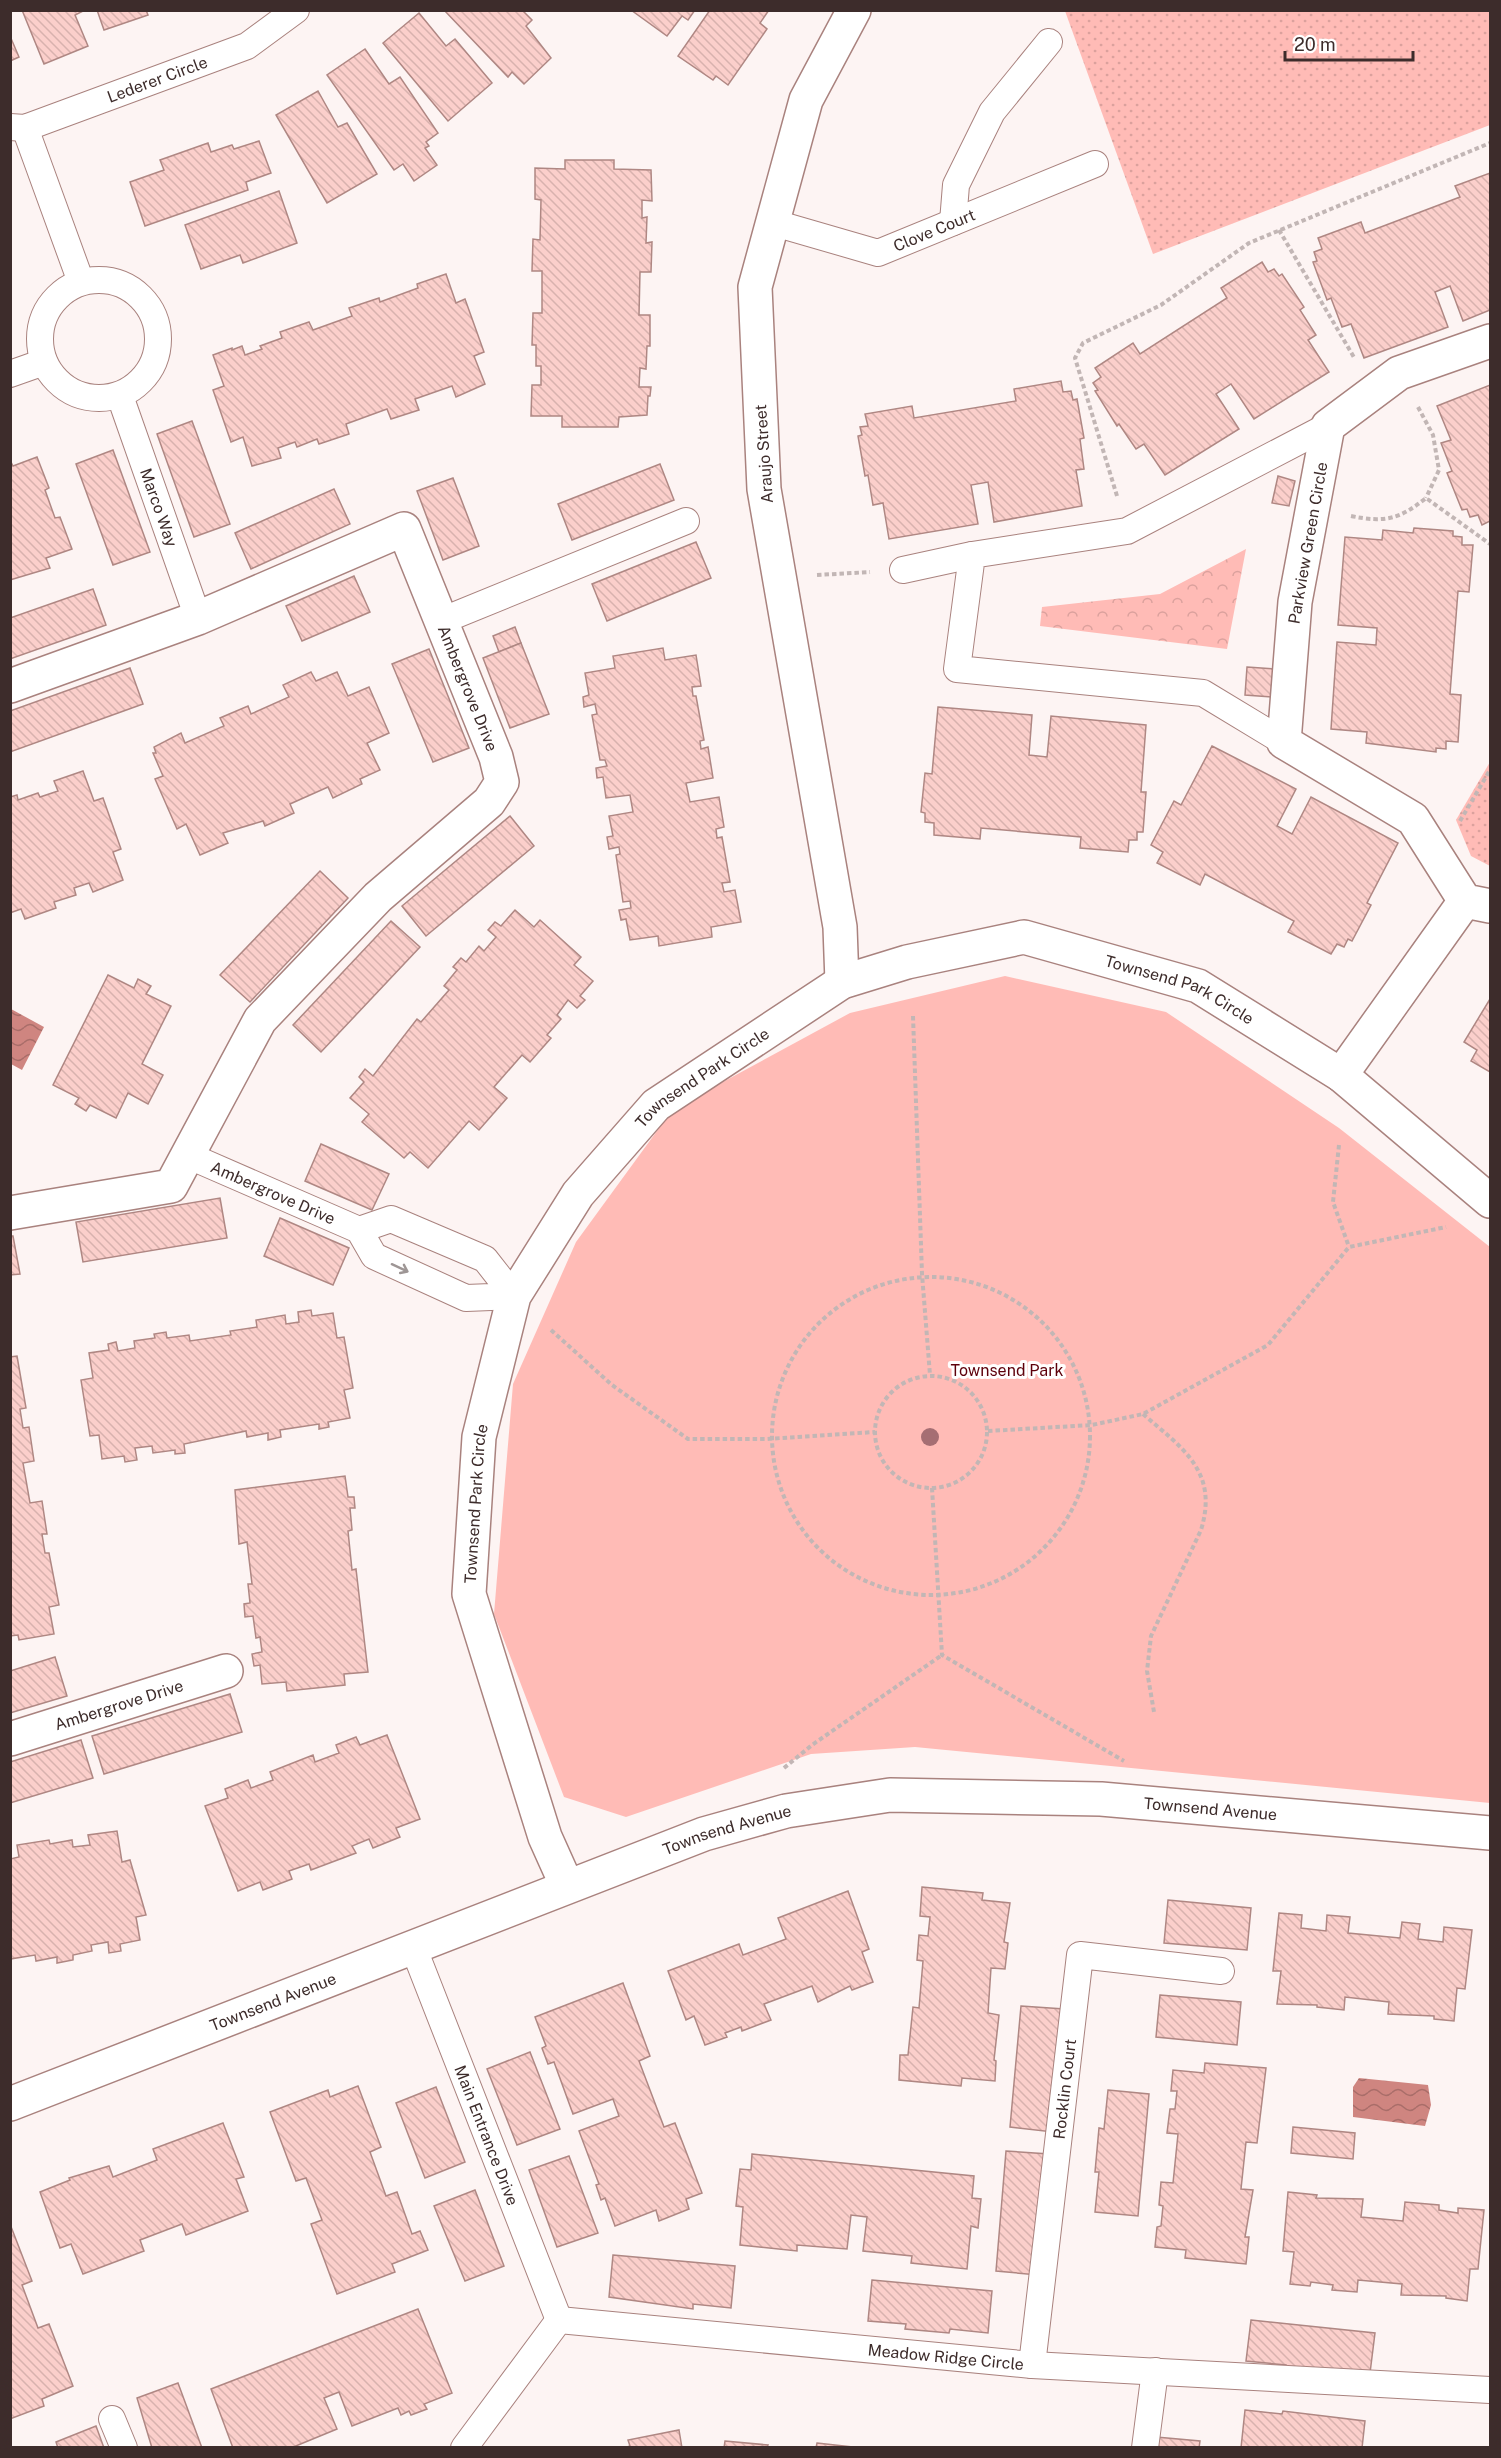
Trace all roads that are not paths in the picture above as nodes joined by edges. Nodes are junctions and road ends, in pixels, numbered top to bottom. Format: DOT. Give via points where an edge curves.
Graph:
graph roads {
  1 [pos="296,10"];
  2 [pos="854,10"];
  3 [pos="1049,42"];
  4 [pos="18,127"];
  5 [pos="1095,164"];
  6 [pos="771,222"];
  7 [pos="953,222"];
  8 [pos="81,282"];
  9 [pos="1491,341"];
  10 [pos="44,362"];
  11 [pos="10,374"];
  12 [pos="120,396"];
  13 [pos="1328,426"];
  14 [pos="686,521"];
  15 [pos="972,555"];
  16 [pos="903,570"];
  17 [pos="198,618"];
  18 [pos="441,621"];
  19 [pos="10,686"];
  20 [pos="1284,742"];
  21 [pos="1478,904"];
  22 [pos="842,982"];
  23 [pos="1341,1075"];
  24 [pos="188,1155"];
  25 [pos="1491,1201"];
  26 [pos="10,1213"];
  27 [pos="359,1230"];
  28 [pos="514,1296"];
  29 [pos="226,1671"];
  30 [pos="10,1739"];
  31 [pos="1491,1833"];
  32 [pos="567,1886"];
  33 [pos="414,1949"];
  34 [pos="1221,1971"];
  35 [pos="10,2104"];
  36 [pos="559,2320"];
  37 [pos="1032,2365"];
  38 [pos="1155,2371"];
  39 [pos="1491,2390"];
  40 [pos="112,2419"];
  41 [pos="124,2448"];
  42 [pos="464,2448"];
  43 [pos="1145,2448"];
  1 -- 4 [label="lane, Lederer Circle" via="247,46"];
  2 -- 6 [label="street, Araujo Street" via="806,100"];
  3 -- 7 [label="lane" via="992,112 956,185"];
  4 -- 8 [label="lane"];
  5 -- 7 [label="lane, Clove Court"];
  6 -- 7 [label="lane, Clove Court" via="878,253"];
  6 -- 22 [label="street, Araujo Street" via="755,287 764,489 840,927"];
  8 -- 10 [label="lane" via="60,294 46,312 40,334"];
  8 -- 12 [label="lane" via="104,280 126,286 145,300 156,321 159,344 153,366 138,384"];
  9 -- 13 [label="street" via="1387,382"];
  10 -- 11 [label="lane"];
  10 -- 12 [label="lane" via="72,392 95,398"];
  12 -- 17 [label="lane, Marco Way"];
  13 -- 15 [label="lane" via="1127,531"];
  13 -- 20 [label="street, Parkview Green Circle" via="1295,602"];
  14 -- 18 [label="lane"];
  15 -- 16 [label="lane"];
  15 -- 20 [label="lane" via="957,669 1203,693"];
  17 -- 18 [label="street, Ambergrove Drive" via="404,529"];
  17 -- 19 [label="street, Ambergrove Drive"];
  18 -- 24 [label="street, Ambergrove Drive" via="496,757 502,782 489,802 378,897 260,1020"];
  20 -- 21 [label="street" via="1413,819 1434,853"];
  21 -- 23 [label="street"];
  22 -- 23 [label="street, Townsend Park Circle" via="907,962 1024,938 1198,986"];
  22 -- 28 [label="street, Townsend Park Circle" via="656,1105 578,1194"];
  23 -- 25 [label="street, Townsend Park Circle"];
  24 -- 26 [label="street, Ambergrove Drive" via="171,1186"];
  24 -- 27 [label="lane, Ambergrove Drive"];
  27 -- 28 [label="lane, one-way" via="374,1256 466,1298"];
  27 -- 28 [label="lane" via="391,1219 402,1223 485,1259"];
  28 -- 32 [label="street, Townsend Park Circle" via="479,1437 469,1594 545,1837"];
  29 -- 30 [label="street, Ambergrove Drive"];
  31 -- 32 [label="street, Townsend Avenue" via="1101,1799 890,1795 786,1811 704,1834"];
  32 -- 33 [label="street, Townsend Avenue"];
  33 -- 35 [label="street, Townsend Avenue"];
  33 -- 36 [label="lane, Main Entrance Drive"];
  34 -- 37 [label="lane, Rocklin Court" via="1080,1955"];
  36 -- 37 [label="lane, Meadow Ridge Circle"];
  36 -- 42 [label="lane"];
  37 -- 38 [label="lane, Meadow Ridge Circle"];
  38 -- 39 [label="lane, Meadow Ridge Circle"];
  38 -- 43 [label="lane"];
  40 -- 41 [label="lane"];
}
